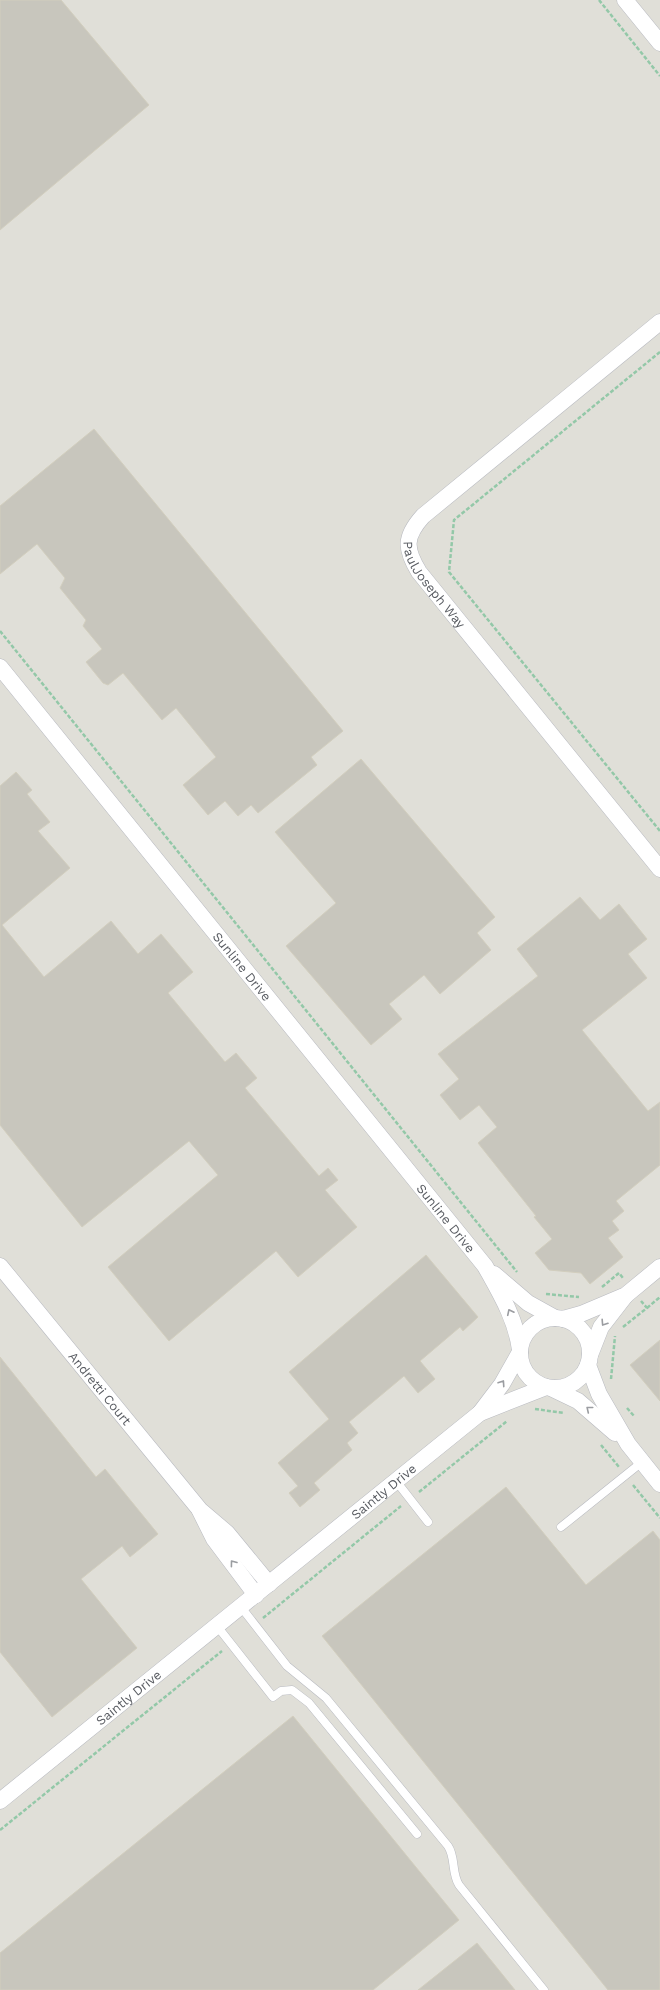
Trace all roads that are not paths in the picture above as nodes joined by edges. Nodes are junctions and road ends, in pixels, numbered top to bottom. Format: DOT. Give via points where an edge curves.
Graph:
graph roads {
  1 [pos="625,0"];
  2 [pos="660,43"];
  3 [pos="660,322"];
  4 [pos="0,667"];
  5 [pos="660,869"];
  6 [pos="0,1266"];
  7 [pos="485,1266"];
  8 [pos="660,1267"];
  9 [pos="629,1292"];
  10 [pos="559,1318"];
  11 [pos="520,1351"];
  12 [pos="589,1360"];
  13 [pos="548,1387"];
  14 [pos="480,1413"];
  15 [pos="628,1444"];
  16 [pos="642,1462"];
  17 [pos="396,1481"];
  18 [pos="660,1484"];
  19 [pos="200,1510"];
  20 [pos="428,1522"];
  21 [pos="560,1527"];
  22 [pos="269,1584"];
  23 [pos="256,1595"];
  24 [pos="241,1607"];
  25 [pos="217,1626"];
  26 [pos="0,1801"];
  27 [pos="417,1834"];
  28 [pos="544,1990"];
  1 -- 2 [label="street"];
  3 -- 5 [label="street, PaulJoseph Way" via="422,516 412,528 409,542 410,557 419,572"];
  4 -- 7 [label="street, Sunline Drive"];
  6 -- 19 [label="street, Andretti Court"];
  7 -- 10 [label="street, Sunline Drive" via="528,1303"];
  11 -- 7 [label="street, Sunline Drive, one-way" via="512,1316"];
  8 -- 9 [label="street"];
  9 -- 10 [label="street" via="580,1314"];
  9 -- 12 [label="street, one-way" via="601,1327"];
  10 -- 11 [label="street" via="548,1318 534,1324 524,1336"];
  10 -- 12 [label="street" via="581,1329 588,1341"];
  11 -- 13 [label="street" via="521,1363 527,1374 535,1382"];
  14 -- 11 [label="street, Saintly Drive, one-way" via="505,1379"];
  12 -- 13 [label="street" via="582,1375 573,1383 562,1387"];
  12 -- 15 [label="street" via="599,1394"];
  13 -- 14 [label="street, Saintly Drive"];
  15 -- 13 [label="street, one-way" via="578,1401"];
  14 -- 17 [label="street, Saintly Drive"];
  15 -- 16 [label="street"];
  16 -- 18 [label="street"];
  16 -- 21 [label="lane"];
  17 -- 20 [label="lane"];
  17 -- 22 [label="street, Saintly Drive"];
  19 -- 22 [label="street" via="227,1533"];
  23 -- 19 [label="street, one-way" via="214,1539"];
  22 -- 23 [label="street, Saintly Drive"];
  23 -- 24 [label="street, Saintly Drive"];
  24 -- 25 [label="street, Saintly Drive"];
  24 -- 28 [label="lane" via="286,1666 326,1698 448,1846 452,1852 455,1878 459,1885"];
  25 -- 26 [label="street, Saintly Drive"];
  25 -- 27 [label="lane" via="273,1697 281,1691 292,1690 309,1703"];
}
